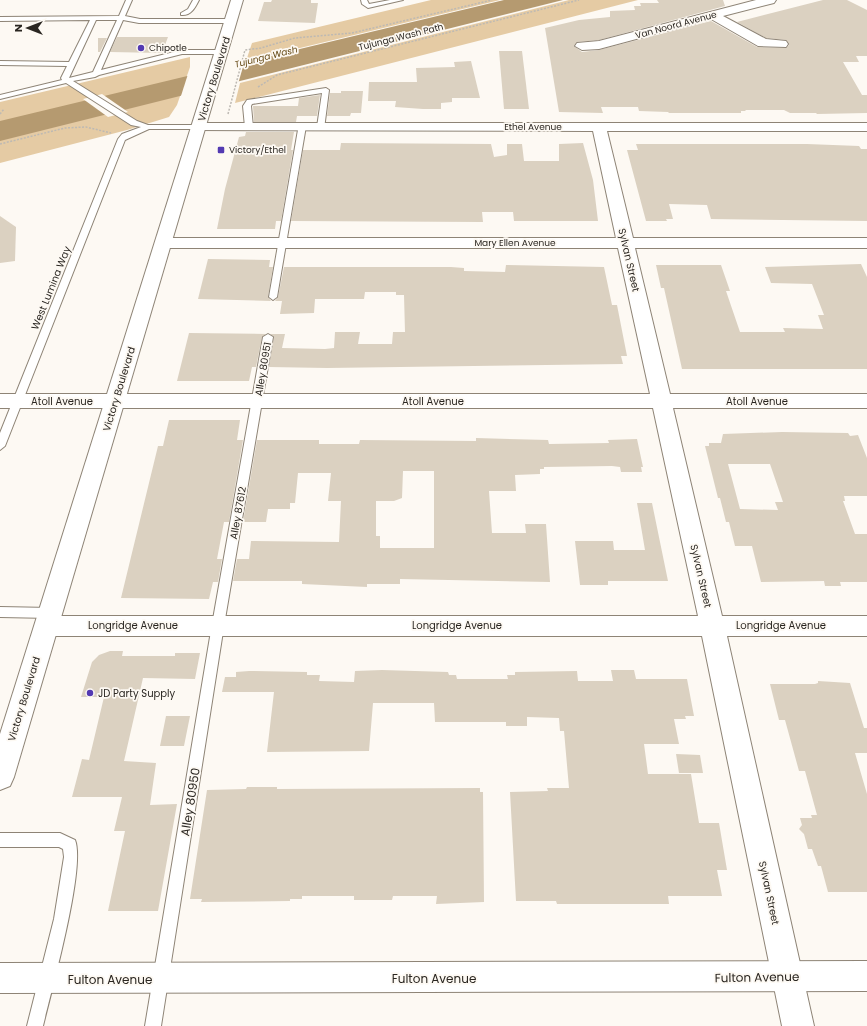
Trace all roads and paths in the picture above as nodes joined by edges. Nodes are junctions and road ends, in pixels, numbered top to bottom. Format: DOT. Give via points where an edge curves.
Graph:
graph roads {
  1 [pos="130,0"];
  2 [pos="196,0"];
  3 [pos="237,0"];
  4 [pos="364,0"];
  5 [pos="400,0"];
  6 [pos="492,0"];
  7 [pos="578,0"];
  8 [pos="770,0"];
  9 [pos="183,14"];
  10 [pos="712,15"];
  11 [pos="232,17"];
  12 [pos="94,18"];
  13 [pos="121,18"];
  14 [pos="130,18"];
  15 [pos="0,19"];
  16 [pos="781,44"];
  17 [pos="582,46"];
  18 [pos="221,56"];
  19 [pos="0,64"];
  20 [pos="71,64"];
  21 [pos="95,75"];
  22 [pos="69,81"];
  23 [pos="254,91"];
  24 [pos="232,96"];
  25 [pos="239,96"];
  26 [pos="0,97"];
  27 [pos="227,118"];
  28 [pos="249,126"];
  29 [pos="302,126"];
  30 [pos="321,126"];
  31 [pos="148,127"];
  32 [pos="200,127"];
  33 [pos="598,127"];
  34 [pos="867,127"];
  35 [pos="123,137"];
  36 [pos="0,144"];
  37 [pos="625,242"];
  38 [pos="163,243"];
  39 [pos="282,243"];
  40 [pos="867,243"];
  41 [pos="272,297"];
  42 [pos="268,337"];
  43 [pos="9,401"];
  44 [pos="258,401"];
  45 [pos="661,401"];
  46 [pos="867,401"];
  47 [pos="116,402"];
  48 [pos="0,446"];
  49 [pos="0,612"];
  50 [pos="49,619"];
  51 [pos="218,625"];
  52 [pos="712,625"];
  53 [pos="867,626"];
  54 [pos="2,766"];
  55 [pos="0,840"];
  56 [pos="787,976"];
  57 [pos="867,976"];
  58 [pos="0,978"];
  59 [pos="48,978"];
  60 [pos="161,979"];
  61 [pos="35,1026"];
  62 [pos="153,1026"];
  63 [pos="798,1026"];
  1 -- 13 [label="lane"];
  2 -- 9 [label="lane" via="190,10"];
  3 -- 11 [label="street, Victory Boulevard"];
  4 -- 5 [label="lane" via="364,4 368,6"];
  6 -- 24 [label="path, Tujunga Wash Path" via="352,33 295,38 244,50"];
  7 -- 23 [label="path, Tujunga Wash Path" via="277,75"];
  8 -- 10 [label="street, Van Noord Avenue"];
  9 -- 11 [label="lane"];
  9 -- 14 [label="lane" via="142,14"];
  10 -- 16 [label="street" via="763,42"];
  10 -- 17 [label="street, Van Noord Avenue" via="599,45"];
  11 -- 14 [label="lane" via="139,21"];
  11 -- 18 [label="street, Victory Boulevard"];
  12 -- 13 [label="lane"];
  12 -- 15 [label="lane"];
  12 -- 20 [label="lane"];
  13 -- 14 [label="lane"];
  13 -- 21 [label="lane"];
  18 -- 21 [label="lane" via="182,52"];
  18 -- 32 [label="street, Victory Boulevard"];
  19 -- 20 [label="lane"];
  20 -- 22 [label="lane" via="64,78"];
  21 -- 22 [label="lane"];
  22 -- 26 [label="lane"];
  22 -- 31 [label="lane" via="122,117"];
  24 -- 25 [label="path"];
  24 -- 27 [label="path, Tujunga Wash Path"];
  28 -- 29 [label="street, Ethel Avenue"];
  28 -- 30 [label="lane" via="247,106 250,102 326,90"];
  28 -- 32 [label="street, Ethel Avenue"];
  29 -- 30 [label="street, Ethel Avenue"];
  29 -- 39 [label="lane"];
  30 -- 33 [label="street, Ethel Avenue"];
  31 -- 32 [label="lane"];
  31 -- 35 [label="lane"];
  32 -- 38 [label="street, Victory Boulevard"];
  33 -- 34 [label="street, Ethel Avenue"];
  33 -- 37 [label="street, Sylvan Street"];
  35 -- 36 [label="path" via="76,127"];
  35 -- 43 [label="lane, West Lumina Way"];
  37 -- 39 [label="street, Mary Ellen Avenue"];
  37 -- 40 [label="street, Mary Ellen Avenue"];
  37 -- 45 [label="street, Sylvan Street"];
  38 -- 39 [label="street, Mary Ellen Avenue"];
  38 -- 47 [label="street, Victory Boulevard"];
  39 -- 41 [label="lane"];
  42 -- 44 [label="lane, Alley 80951"];
  43 -- 47 [label="street, Atoll Avenue"];
  43 -- 48 [label="lane, West Lumina Way"];
  44 -- 45 [label="street, Atoll Avenue"];
  44 -- 47 [label="street, Atoll Avenue"];
  44 -- 51 [label="lane, Alley 87612"];
  45 -- 46 [label="street, Atoll Avenue"];
  45 -- 52 [label="street, Sylvan Street"];
  47 -- 50 [label="street, Victory Boulevard"];
  49 -- 50 [label="lane"];
  50 -- 51 [label="street, Longridge Avenue"];
  50 -- 54 [label="street, Victory Boulevard"];
  51 -- 52 [label="street, Longridge Avenue"];
  51 -- 60 [label="lane, Alley 80950"];
  52 -- 53 [label="street, Longridge Avenue"];
  52 -- 56 [label="street, Sylvan Street"];
  55 -- 59 [label="lane" via="60,840 70,845 67,884"];
  56 -- 57 [label="street, Fulton Avenue"];
  56 -- 60 [label="street, Fulton Avenue"];
  56 -- 63 [label="street, Sylvan Street"];
  58 -- 59 [label="street, Fulton Avenue"];
  59 -- 60 [label="street, Fulton Avenue"];
  59 -- 61 [label="lane"];
  60 -- 62 [label="lane, Alley 80950"];
}
